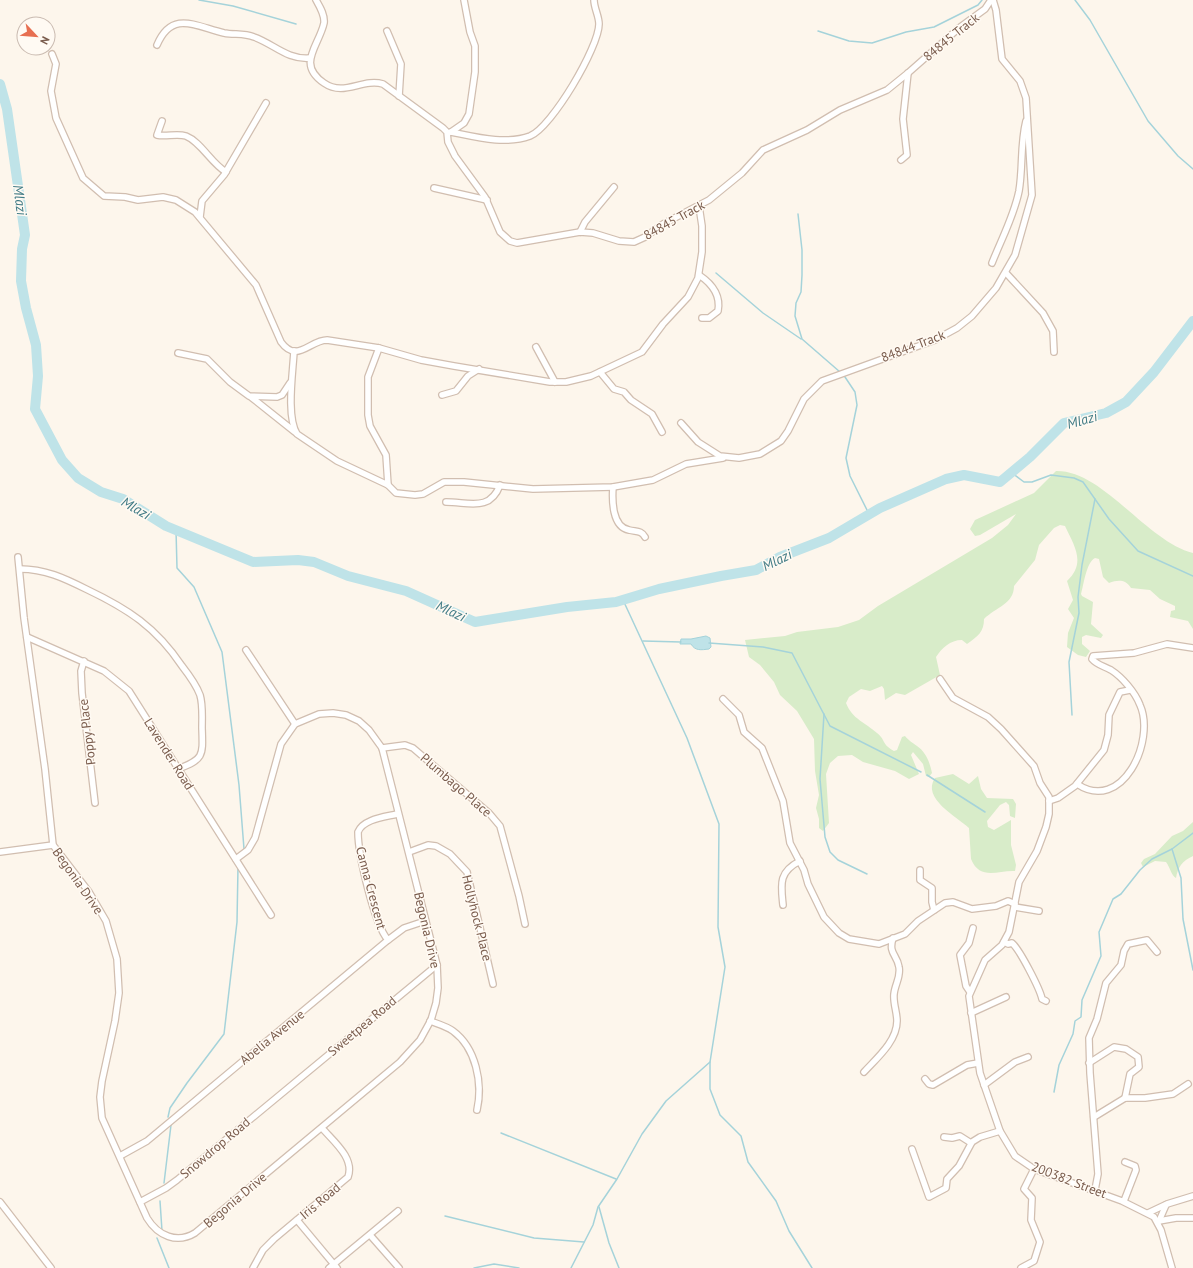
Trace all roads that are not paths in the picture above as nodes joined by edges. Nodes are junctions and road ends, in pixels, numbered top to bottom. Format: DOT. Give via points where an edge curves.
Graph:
graph roads {
  1 [pos="316,0"];
  2 [pos="464,0"];
  3 [pos="594,0"];
  4 [pos="992,0"];
  5 [pos="387,31"];
  6 [pos="157,45"];
  7 [pos="53,56"];
  8 [pos="310,58"];
  9 [pos="908,73"];
  10 [pos="399,96"];
  11 [pos="266,103"];
  12 [pos="1027,115"];
  13 [pos="162,121"];
  14 [pos="449,133"];
  15 [pos="902,160"];
  16 [pos="226,172"];
  17 [pos="614,187"];
  18 [pos="434,188"];
  19 [pos="487,200"];
  20 [pos="699,206"];
  21 [pos="200,217"];
  22 [pos="580,232"];
  23 [pos="992,263"];
  24 [pos="1006,273"];
  25 [pos="698,275"];
  26 [pos="702,318"];
  27 [pos="536,347"];
  28 [pos="380,348"];
  29 [pos="294,351"];
  30 [pos="1054,352"];
  31 [pos="178,353"];
  32 [pos="480,369"];
  33 [pos="600,372"];
  34 [pos="555,382"];
  35 [pos="291,383"];
  36 [pos="442,395"];
  37 [pos="249,396"];
  38 [pos="681,423"];
  39 [pos="295,432"];
  40 [pos="662,432"];
  41 [pos="729,458"];
  42 [pos="388,485"];
  43 [pos="500,486"];
  44 [pos="613,487"];
  45 [pos="446,502"];
  46 [pos="645,537"];
  47 [pos="18,557"];
  48 [pos="20,569"];
  49 [pos="27,637"];
  50 [pos="1193,648"];
  51 [pos="246,650"];
  52 [pos="84,661"];
  53 [pos="940,679"];
  54 [pos="1130,690"];
  55 [pos="723,699"];
  56 [pos="295,724"];
  57 [pos="382,748"];
  58 [pos="178,769"];
  59 [pos="1077,784"];
  60 [pos="1049,801"];
  61 [pos="96,803"];
  62 [pos="397,814"];
  63 [pos="53,845"];
  64 [pos="0,852"];
  65 [pos="409,852"];
  66 [pos="236,859"];
  67 [pos="800,862"];
  68 [pos="920,870"];
  69 [pos="1015,905"];
  70 [pos="783,906"];
  71 [pos="934,910"];
  72 [pos="1039,911"];
  73 [pos="271,915"];
  74 [pos="425,921"];
  75 [pos="525,924"];
  76 [pos="974,928"];
  77 [pos="893,938"];
  78 [pos="388,940"];
  79 [pos="1004,942"];
  80 [pos="1157,952"];
  81 [pos="437,965"];
  82 [pos="493,984"];
  83 [pos="970,992"];
  84 [pos="1006,998"];
  85 [pos="1046,1001"];
  86 [pos="972,1013"];
  87 [pos="430,1021"];
  88 [pos="1028,1057"];
  89 [pos="978,1063"];
  90 [pos="1089,1063"];
  91 [pos="864,1072"];
  92 [pos="925,1079"];
  93 [pos="1188,1084"];
  94 [pos="984,1085"];
  95 [pos="287,1088"];
  96 [pos="1125,1098"];
  97 [pos="478,1110"];
  98 [pos="1094,1117"];
  99 [pos="322,1128"];
  100 [pos="1000,1131"];
  101 [pos="944,1136"];
  102 [pos="971,1144"];
  103 [pos="912,1149"];
  104 [pos="120,1156"];
  105 [pos="1125,1162"];
  106 [pos="1034,1169"];
  107 [pos="1095,1190"];
  108 [pos="1193,1196"];
  109 [pos="0,1202"];
  110 [pos="140,1202"];
  111 [pos="1124,1202"];
  112 [pos="1166,1204"];
  113 [pos="398,1211"];
  114 [pos="1148,1213"];
  115 [pos="1193,1218"];
  116 [pos="297,1220"];
  117 [pos="1158,1222"];
  118 [pos="370,1235"];
  119 [pos="333,1267"];
  120 [pos="51,1268"];
  121 [pos="253,1268"];
  122 [pos="399,1268"];
  123 [pos="1021,1268"];
  124 [pos="1172,1268"];
  1 -- 8 [label="street" via="322,11 324,23"];
  2 -- 14 [label="street" via="475,46 475,72 469,114 464,123"];
  3 -- 14 [label="street" via="599,24 596,39 580,74 545,124 532,135 499,140"];
  4 -- 9 [label="street, 84845 Track" via="985,9 958,28"];
  4 -- 12 [label="street, 84844 Track" via="996,10 1002,59 1024,89"];
  5 -- 10 [label="street" via="400,64"];
  6 -- 8 [label="street" via="171,25 181,23 250,35 284,53"];
  7 -- 21 [label="street" via="56,64 51,97 56,118 87,183 104,196 138,200 151,197 170,198 190,208"];
  8 -- 10 [label="street, 84845 Track" via="311,68 316,76 332,88 342,89 378,83"];
  9 -- 15 [label="street" via="903,119 907,155"];
  9 -- 20 [label="street, 84845 Track" via="879,94 840,110 807,130 763,150 732,182"];
  10 -- 14 [label="street, 84845 Track"];
  11 -- 16 [label="street"];
  12 -- 23 [label="street" via="1022,139 1018,197"];
  12 -- 24 [label="street, 84844 Track" via="1032,196 1015,255"];
  13 -- 16 [label="street" via="157,135 181,135 192,139"];
  14 -- 19 [label="street, 84845 Track" via="448,142 455,156"];
  16 -- 21 [label="street" via="202,201"];
  17 -- 22 [label="street" via="585,222"];
  18 -- 19 [label="street"];
  19 -- 22 [label="street, 84845 Track" via="500,232 510,241 524,243"];
  20 -- 22 [label="street, 84845 Track" via="634,242"];
  20 -- 25 [label="street" via="703,239"];
  21 -- 29 [label="street" via="256,285 281,342"];
  24 -- 30 [label="street" via="1042,313 1053,331"];
  24 -- 41 [label="street, 84844 Track" via="985,301 957,328 935,340 822,382 804,399 781,440 760,454"];
  25 -- 26 [label="street" via="708,282 720,302 718,311 709,318"];
  25 -- 33 [label="street" via="688,297 642,352"];
  27 -- 34 [label="street"];
  28 -- 29 [label="street" via="321,340 300,352"];
  28 -- 32 [label="street" via="421,360"];
  28 -- 42 [label="street" via="368,377 368,415 370,426 386,455"];
  29 -- 35 [label="street"];
  31 -- 37 [label="street" via="207,359 230,382"];
  32 -- 34 [label="street"];
  32 -- 36 [label="street" via="468,376 456,391"];
  33 -- 34 [label="street"];
  33 -- 40 [label="street" via="614,389 624,392 652,414"];
  35 -- 37 [label="street" via="282,395 277,397"];
  35 -- 39 [label="street"];
  37 -- 39 [label="street"];
  38 -- 41 [label="street, 84844 Track" via="707,449"];
  39 -- 42 [label="street" via="338,461"];
  41 -- 44 [label="street" via="686,464 653,480"];
  42 -- 43 [label="street" via="396,493 415,495 423,494 444,482"];
  43 -- 44 [label="street" via="533,490"];
  43 -- 45 [label="street" via="495,496 486,503"];
  44 -- 46 [label="street" via="612,502 619,523 625,529 640,531"];
  47 -- 48 [label="street, Begonia Drive"];
  48 -- 49 [label="street, Begonia Drive"];
  48 -- 58 [label="street" via="52,573 116,604 137,616 168,645 196,686 202,703 202,747 199,759"];
  49 -- 52 [label="street, Lavender Road"];
  49 -- 63 [label="street, Begonia Drive"];
  50 -- 54 [label="street" via="1167,644 1134,653 1093,656 1093,661 1117,674"];
  51 -- 56 [label="street"];
  52 -- 58 [label="street, Lavender Road" via="104,671 129,690"];
  52 -- 61 [label="street, Poppy Place" via="82,693"];
  53 -- 60 [label="street" via="953,698 988,717 1011,739 1034,766"];
  54 -- 59 [label="street" via="1120,692 1109,715 1104,750"];
  54 -- 59 [label="street" via="1140,705 1144,728 1140,750 1129,774 1116,785 1101,792 1089,791"];
  55 -- 67 [label="street" via="738,715 744,732 762,748 783,801 790,843"];
  56 -- 57 [label="street, Begonia Drive" via="319,714 333,712 346,715 359,720"];
  56 -- 66 [label="street" via="281,744 255,838 248,850"];
  57 -- 62 [label="street, Begonia Drive"];
  57 -- 75 [label="street, Plumbago Place" via="404,745 413,748 496,820 504,838"];
  58 -- 66 [label="street, Lavender Road"];
  59 -- 60 [label="street" via="1058,798"];
  60 -- 69 [label="street" via="1046,827 1037,851 1019,882"];
  62 -- 65 [label="street, Begonia Drive"];
  62 -- 78 [label="street, Canna Crescent" via="368,822 362,825 358,832 376,916 381,931"];
  63 -- 64 [label="street"];
  63 -- 104 [label="street, Begonia Drive" via="89,892 106,921 117,959 118,1008 100,1097 102,1118"];
  65 -- 74 [label="street, Begonia Drive"];
  65 -- 82 [label="street, Hollyhock Place" via="428,845 436,846 450,854 467,872"];
  66 -- 73 [label="street, Lavender Road"];
  67 -- 70 [label="street" via="790,866 780,884"];
  67 -- 77 [label="street" via="824,917 839,933 849,939 874,944"];
  68 -- 71 [label="street" via="920,880 932,888"];
  69 -- 71 [label="street" via="1008,901 996,906 970,908 950,902"];
  69 -- 72 [label="street"];
  69 -- 79 [label="street"];
  71 -- 77 [label="street" via="905,934"];
  74 -- 78 [label="street, Abelia Avenue" via="404,928"];
  74 -- 81 [label="street, Begonia Drive"];
  76 -- 83 [label="street, 200382 Street" via="969,943 960,955 966,986"];
  77 -- 91 [label="street" via="892,952 900,972 894,994 896,1028 887,1046"];
  78 -- 104 [label="street, Abelia Avenue" via="146,1141"];
  79 -- 83 [label="street" via="985,960"];
  79 -- 85 [label="street" via="1012,943 1020,951 1041,992 1042,999"];
  80 -- 90 [label="street" via="1148,940 1128,944 1121,965 1108,978 1102,995 1100,1010 1090,1038"];
  81 -- 87 [label="street, Begonia Drive" via="438,988"];
  81 -- 95 [label="street, Sweetpea Road"];
  83 -- 86 [label="street, 200382 Street"];
  84 -- 86 [label="street"];
  86 -- 89 [label="street, 200382 Street"];
  87 -- 97 [label="street" via="455,1032 468,1050 477,1069 480,1095"];
  87 -- 99 [label="street, Begonia Drive" via="420,1040 400,1062"];
  88 -- 94 [label="street" via="1015,1062"];
  89 -- 92 [label="street" via="967,1065 933,1085 928,1084"];
  89 -- 94 [label="street, 200382 Street"];
  90 -- 96 [label="street" via="1114,1047 1126,1049 1138,1057 1139,1066 1129,1076"];
  90 -- 98 [label="street"];
  93 -- 96 [label="street" via="1173,1094"];
  94 -- 100 [label="street, 200382 Street"];
  95 -- 110 [label="street, Snowdrop Road" via="166,1188"];
  96 -- 98 [label="street"];
  98 -- 107 [label="street" via="1098,1174"];
  99 -- 110 [label="street, Begonia Drive" via="190,1236 171,1237 158,1232 147,1218"];
  99 -- 116 [label="street, Iris Road" via="347,1159 350,1172"];
  100 -- 102 [label="street" via="980,1137"];
  100 -- 106 [label="street, 200382 Street" via="1015,1156"];
  101 -- 102 [label="street" via="960,1136"];
  102 -- 103 [label="street" via="959,1166 947,1179 946,1188 930,1197"];
  104 -- 110 [label="street, Begonia Drive"];
  105 -- 111 [label="street" via="1135,1166 1136,1170"];
  106 -- 107 [label="street, 200382 Street"];
  106 -- 123 [label="street" via="1024,1189 1032,1198 1031,1220 1040,1242 1034,1261"];
  107 -- 111 [label="street, 200382 Street"];
  108 -- 112 [label="street"];
  109 -- 120 [label="street"];
  111 -- 114 [label="street, 200382 Street"];
  112 -- 114 [label="street"];
  112 -- 117 [label="street"];
  113 -- 118 [label="street"];
  114 -- 117 [label="street, 200382 Street"];
  115 -- 117 [label="street"];
  116 -- 119 [label="street"];
  116 -- 121 [label="street, Iris Road" via="263,1250"];
  117 -- 124 [label="street, 200382 Street"];
  118 -- 119 [label="street"];
  118 -- 122 [label="street"];
}
